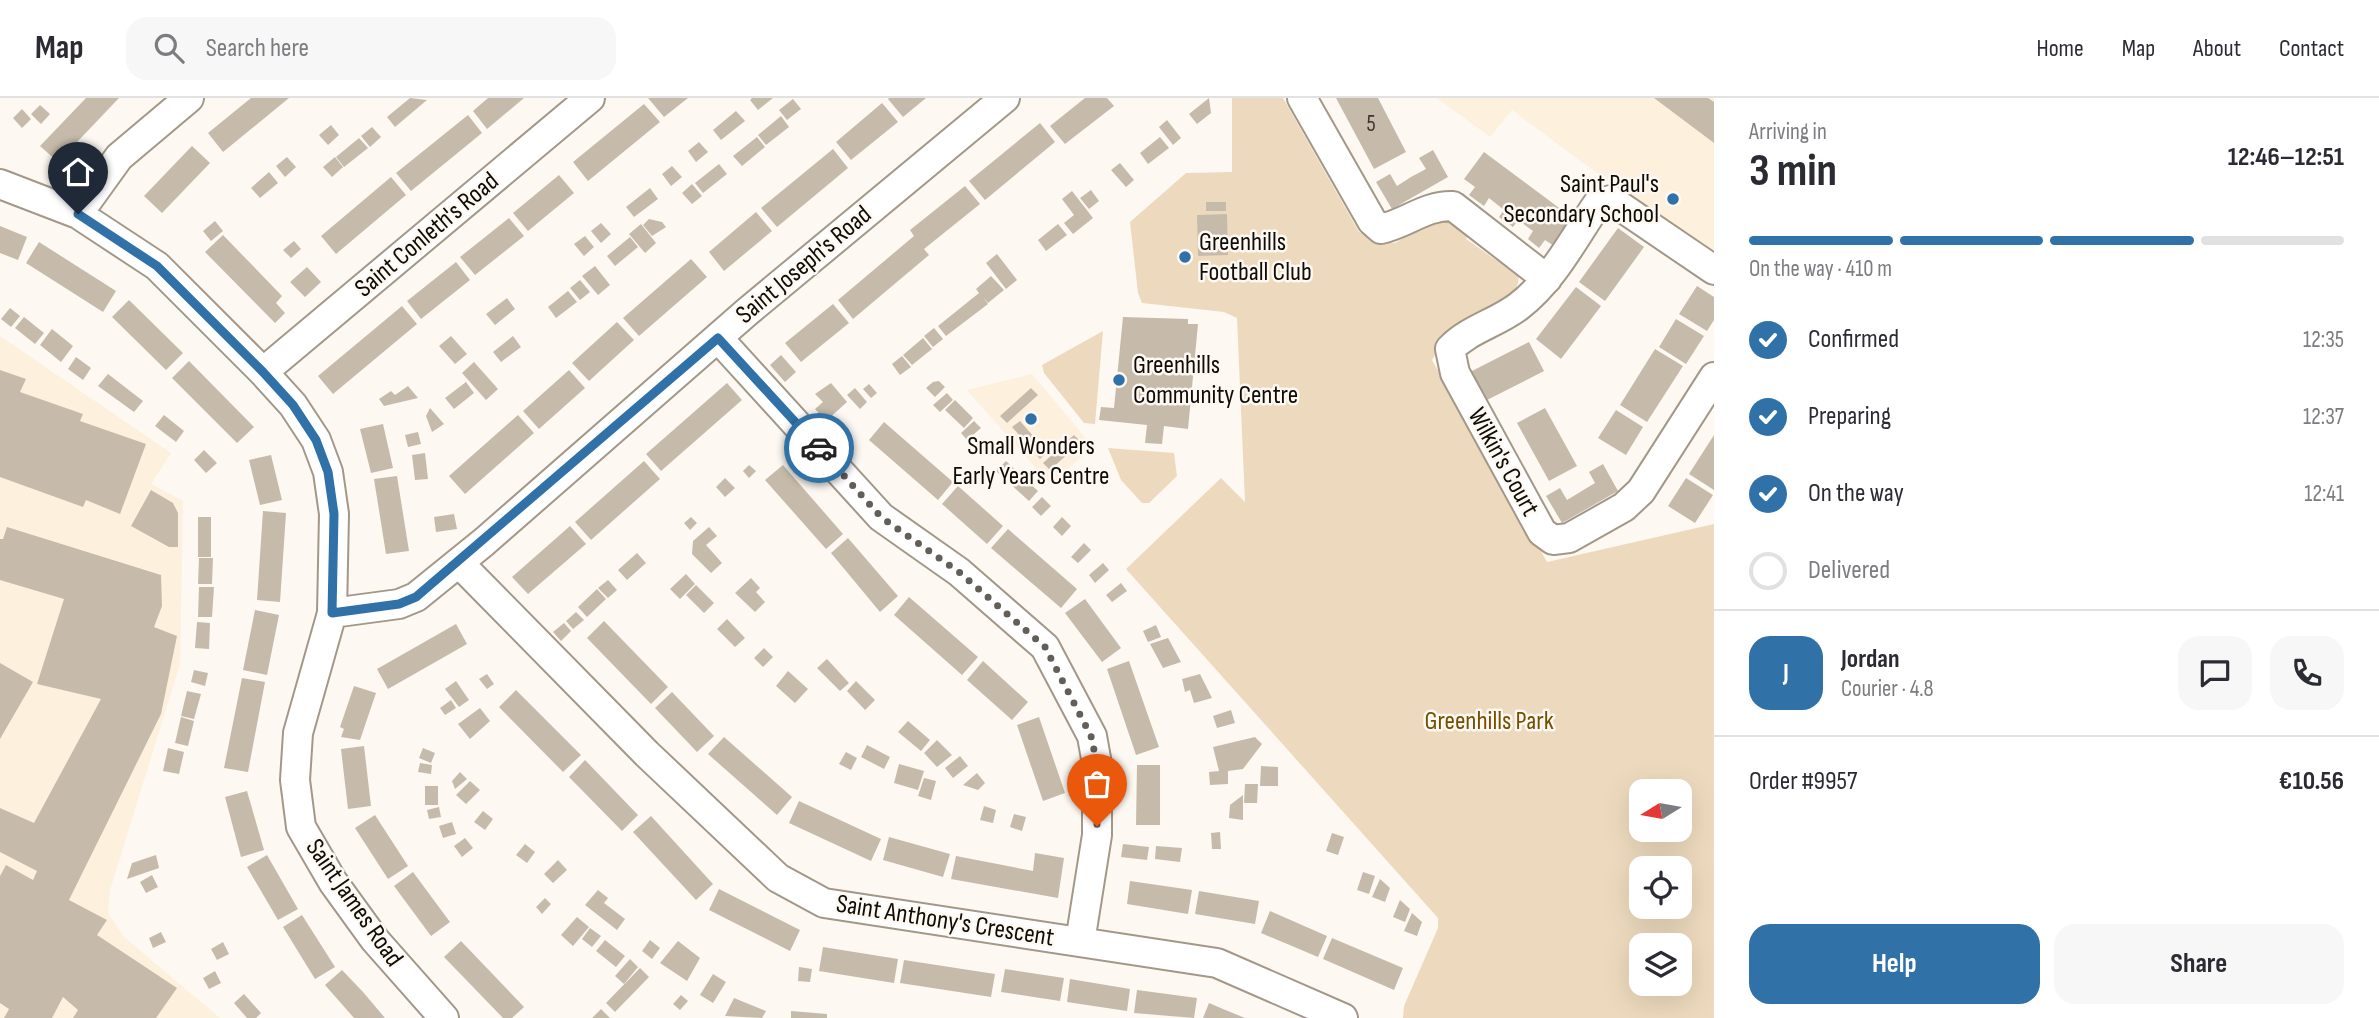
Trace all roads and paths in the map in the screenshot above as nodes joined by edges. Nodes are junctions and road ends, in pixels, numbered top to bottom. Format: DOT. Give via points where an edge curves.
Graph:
graph roads {
  1 [pos="189,98"];
  2 [pos="590,98"];
  3 [pos="1004,98"];
  4 [pos="1302,98"];
  5 [pos="0,184"];
  6 [pos="78,214"];
  7 [pos="1714,270"];
  8 [pos="1546,279"];
  9 [pos="718,338"];
  10 [pos="263,372"];
  11 [pos="1714,377"];
  12 [pos="459,563"];
  13 [pos="332,613"];
  14 [pos="1080,942"];
  15 [pos="444,1018"];
  16 [pos="1343,1018"];
  1 -- 6 [label="street" via="119,157"];
  2 -- 10 [label="street, Saint Conleth's Road"];
  3 -- 9 [label="street, Saint Joseph's Road"];
  4 -- 8 [label="street" via="1372,221 1381,229 1436,205 1452,206"];
  5 -- 6 [label="street, Saint James Road"];
  6 -- 10 [label="street, Saint James Road" via="157,266"];
  7 -- 8 [label="street, Wilkin's Court" via="1611,200 1598,204"];
  8 -- 11 [label="street, Wilkin's Court" via="1518,307 1458,340 1450,354 1455,373 1542,532 1553,540 1569,538 1624,507 1641,491"];
  9 -- 12 [label="street, Saint Joseph's Road"];
  9 -- 14 [label="street" via="881,517 959,572 1045,647 1091,736 1097,764 1097,835"];
  10 -- 13 [label="street, Saint James Road" via="310,431 328,472 334,514"];
  12 -- 13 [label="street, Saint Joseph's Road" via="416,597 399,604"];
  12 -- 14 [label="street, Saint Anthony's Crescent" via="647,754 778,878 824,902"];
  13 -- 15 [label="street, Saint James Road" via="298,733 295,780 301,827 333,883 375,940"];
  14 -- 16 [label="street, Saint Anthony's Crescent" via="1217,963"];
}
